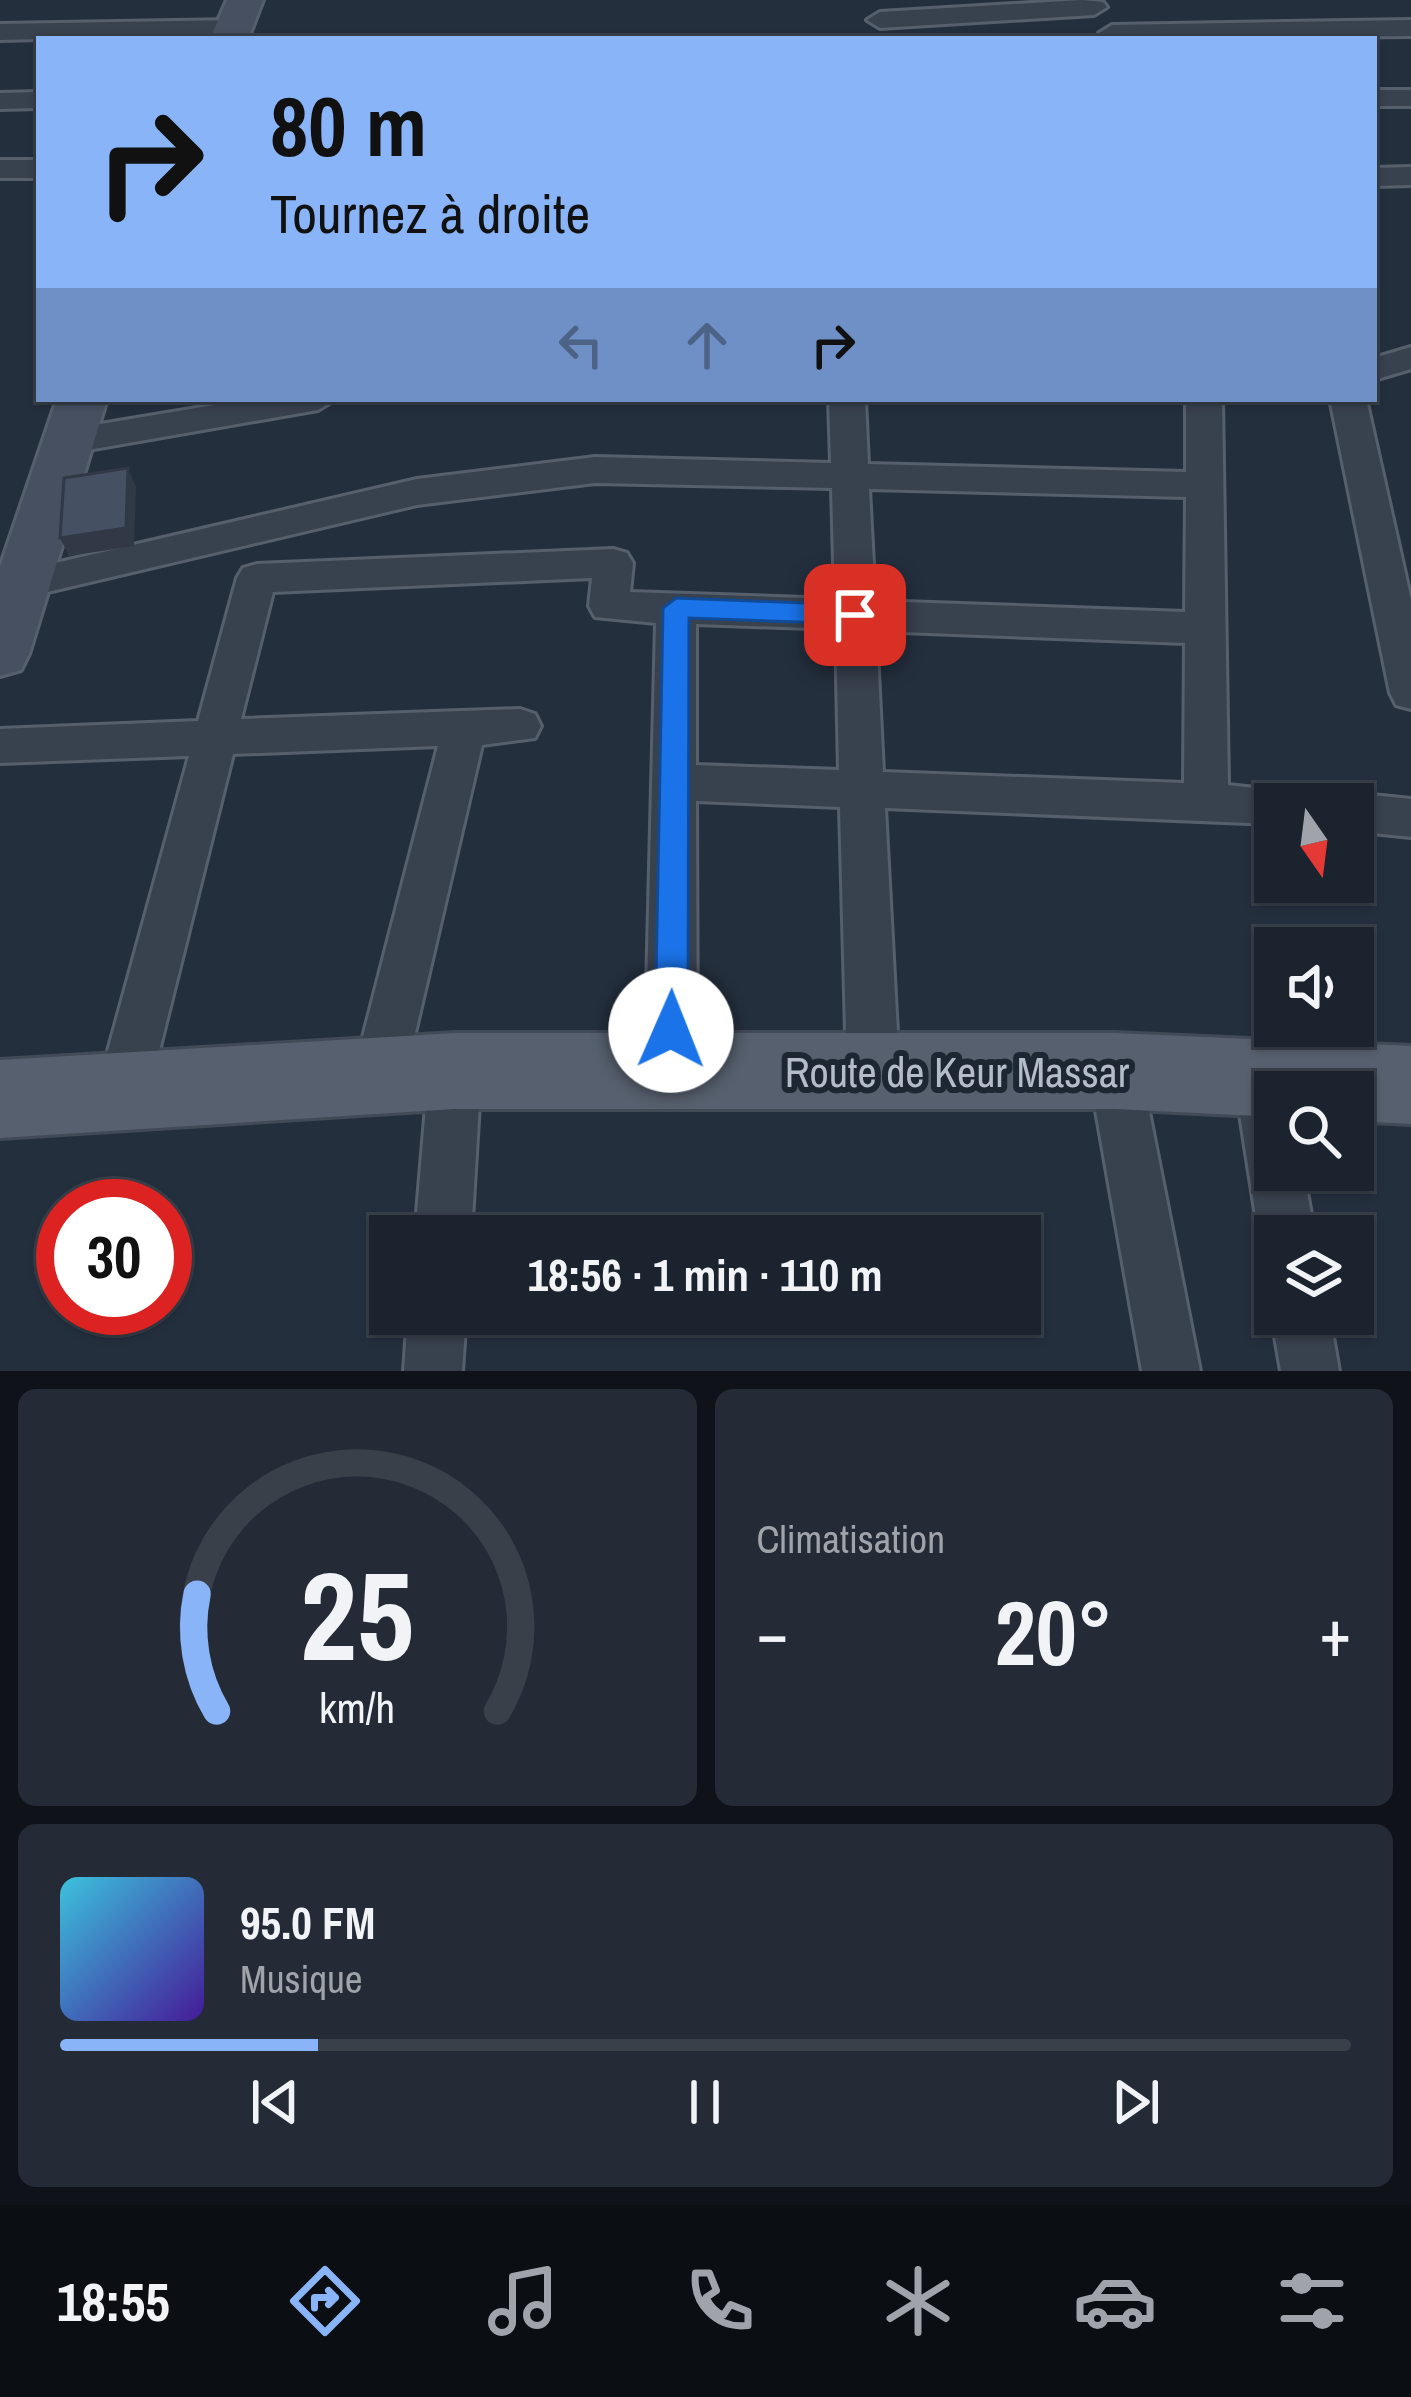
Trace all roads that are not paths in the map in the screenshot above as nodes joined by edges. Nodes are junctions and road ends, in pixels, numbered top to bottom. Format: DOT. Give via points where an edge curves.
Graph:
graph roads {
  1 [pos="1405,0"];
  2 [pos="1091,4"];
  3 [pos="1411,8"];
  4 [pos="882,20"];
  5 [pos="236,22"];
  6 [pos="1411,28"];
  7 [pos="0,32"];
  8 [pos="1114,36"];
  9 [pos="1377,98"];
  10 [pos="1411,98"];
  11 [pos="36,100"];
  12 [pos="0,101"];
  13 [pos="0,169"];
  14 [pos="36,169"];
  15 [pos="1411,176"];
  16 [pos="1377,177"];
  17 [pos="1411,358"];
  18 [pos="1377,369"];
  19 [pos="283,402"];
  20 [pos="847,402"];
  21 [pos="1204,402"];
  22 [pos="1349,402"];
  23 [pos="74,420"];
  24 [pos="850,476"];
  25 [pos="1204,484"];
  26 [pos="22,584"];
  27 [pos="676,608"];
  28 [pos="855,615"];
  29 [pos="1204,628"];
  30 [pos="0,654"];
  31 [pos="1411,693"];
  32 [pos="520,726"];
  33 [pos="464,728"];
  34 [pos="216,738"];
  35 [pos="0,746"];
  36 [pos="674,782"];
  37 [pos="862,788"];
  38 [pos="1206,799"];
  39 [pos="1254,803"];
  40 [pos="1374,814"];
  41 [pos="1411,818"];
  42 [pos="873,1070"];
  43 [pos="671,1071"];
  44 [pos="1115,1071"];
  45 [pos="417,1074"];
  46 [pos="1254,1076"];
  47 [pos="1374,1083"];
  48 [pos="1411,1085"];
  49 [pos="123,1091"];
  50 [pos="0,1099"];
  51 [pos="440,1215"];
  52 [pos="436,1335"];
  53 [pos="1304,1335"];
  54 [pos="433,1371"];
  55 [pos="1171,1371"];
  56 [pos="1310,1371"];
  1 -- 3 [label="street"];
  2 -- 4 [label="street"];
  2 -- 8 [label="street"];
  5 -- 7 [label="street"];
  6 -- 8 [label="street"];
  9 -- 10 [label="street"];
  11 -- 12 [label="street"];
  13 -- 14 [label="street"];
  15 -- 16 [label="street"];
  17 -- 18 [label="street"];
  19 -- 23 [label="street"];
  20 -- 24 [label="street"];
  21 -- 25 [label="street"];
  22 -- 31 [label="street"];
  23 -- 26 [label="street"];
  24 -- 25 [label="street"];
  24 -- 26 [label="street" via="595,470 417,492"];
  24 -- 28 [label="street"];
  25 -- 29 [label="street"];
  26 -- 30 [label="street"];
  27 -- 28 [label="street"];
  27 -- 34 [label="street" via="609,606 613,563 257,578"];
  27 -- 36 [label="street"];
  28 -- 29 [label="street"];
  28 -- 37 [label="street"];
  29 -- 38 [label="street"];
  32 -- 33 [label="street"];
  33 -- 34 [label="street"];
  33 -- 45 [label="street"];
  34 -- 35 [label="street"];
  34 -- 49 [label="street"];
  36 -- 37 [label="street"];
  36 -- 43 [label="street"];
  37 -- 38 [label="street"];
  37 -- 42 [label="street"];
  38 -- 39 [label="street"];
  40 -- 41 [label="street"];
  42 -- 43 [label="main road, Route de Keur Massar"];
  42 -- 44 [label="main road, Route de Keur Massar"];
  43 -- 45 [label="main road, Route de Keur Massar"];
  44 -- 46 [label="main road, Route de Keur Massar"];
  44 -- 55 [label="street"];
  45 -- 49 [label="main road, Route de Keur Massar"];
  45 -- 51 [label="street"];
  47 -- 48 [label="main road, Route de Keur Massar"];
  49 -- 50 [label="main road, Route de Keur Massar"];
  52 -- 54 [label="street"];
  53 -- 56 [label="street"];
}
